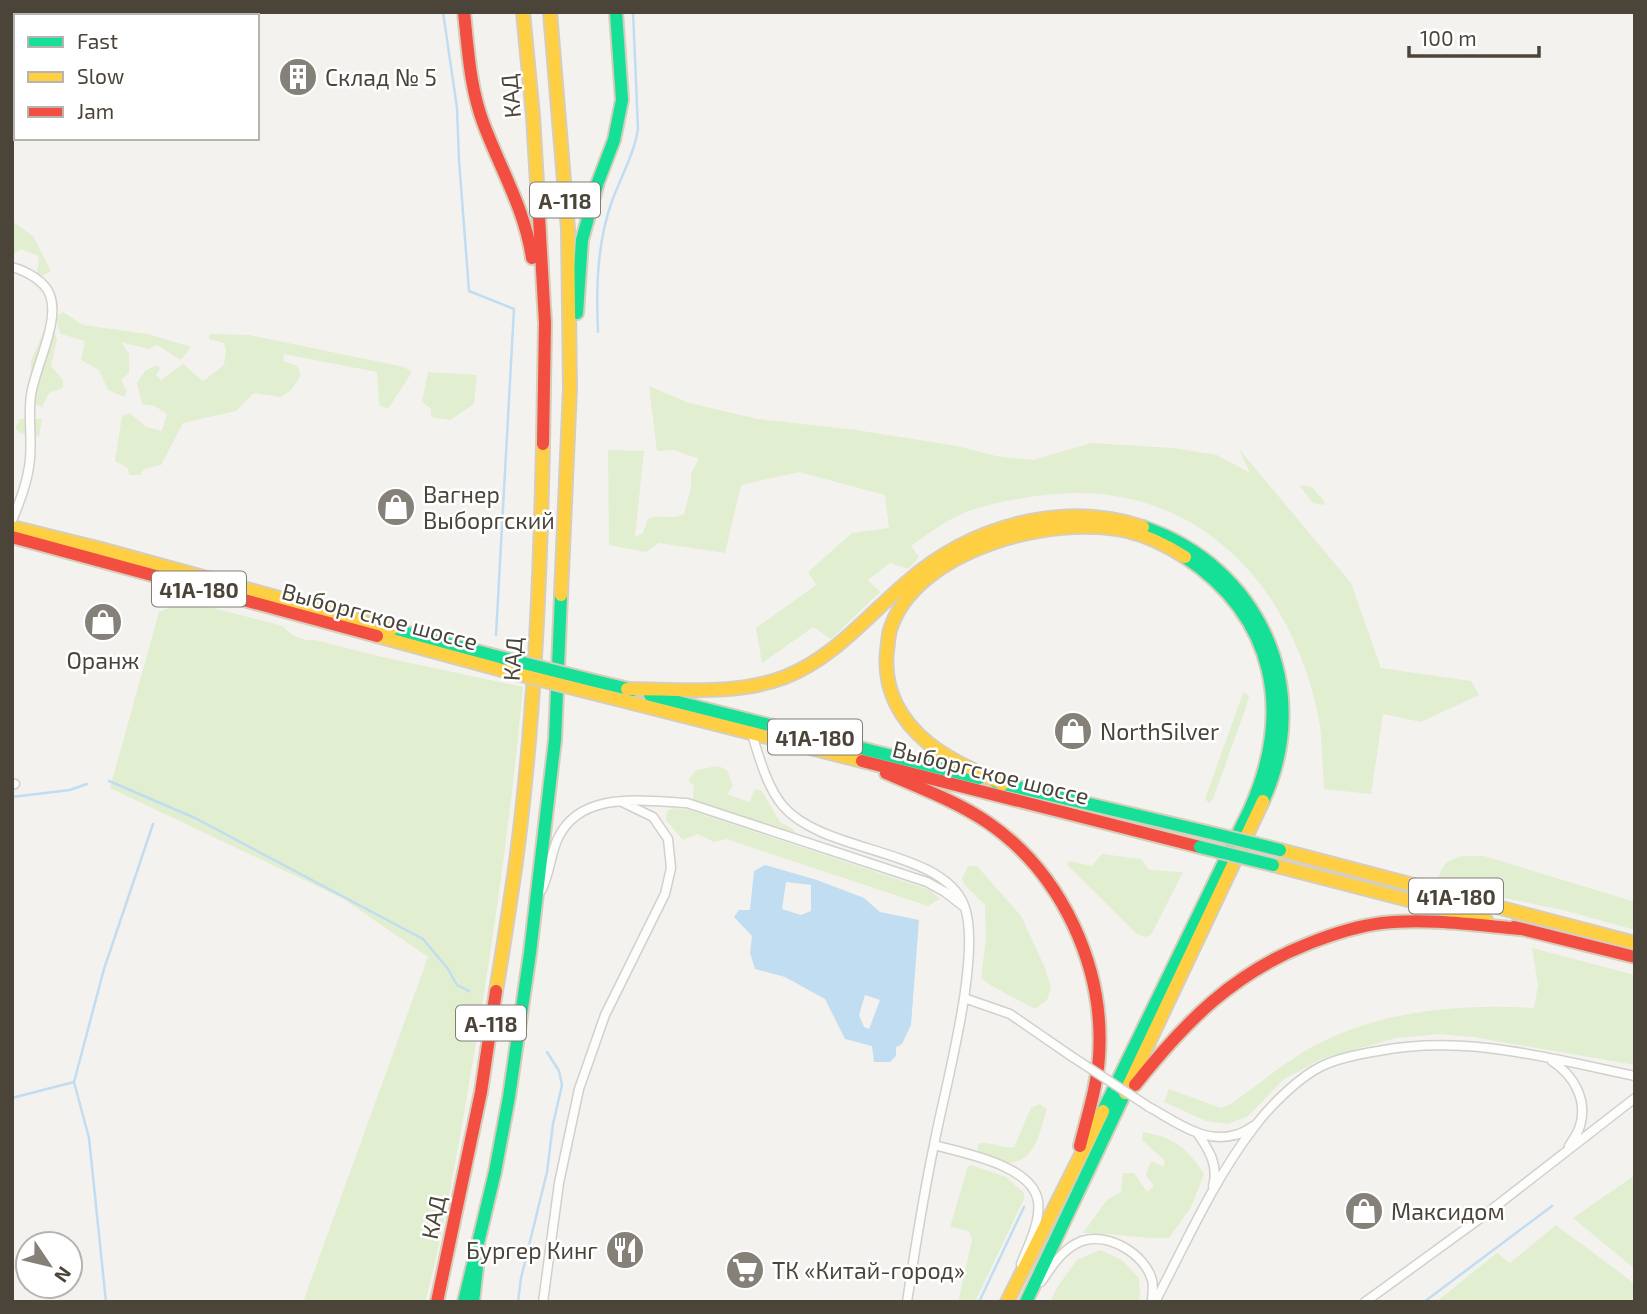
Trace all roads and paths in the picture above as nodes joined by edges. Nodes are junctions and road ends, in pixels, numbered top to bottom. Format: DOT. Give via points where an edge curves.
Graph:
graph roads {
  1 [pos="464,12"];
  2 [pos="523,12"];
  3 [pos="550,12"];
  4 [pos="616,12"];
  5 [pos="12,267"];
  6 [pos="544,378"];
  7 [pos="570,388"];
  8 [pos="12,521"];
  9 [pos="12,527"];
  10 [pos="12,537"];
  11 [pos="502,664"];
  12 [pos="594,687"];
  13 [pos="627,689"];
  14 [pos="752,734"];
  15 [pos="850,758"];
  16 [pos="1003,784"];
  17 [pos="622,802"];
  18 [pos="536,899"];
  19 [pos="965,908"];
  20 [pos="1520,929"];
  21 [pos="1635,943"];
  22 [pos="1635,957"];
  23 [pos="964,998"];
  24 [pos="1547,1058"];
  25 [pos="1635,1076"];
  26 [pos="1635,1098"];
  27 [pos="1120,1105"];
  28 [pos="1255,1125"];
  29 [pos="1198,1134"];
  30 [pos="934,1145"];
  31 [pos="1567,1151"];
  32 [pos="1074,1170"];
  33 [pos="1209,1199"];
  34 [pos="481,1236"];
  35 [pos="437,1302"];
  36 [pos="464,1302"];
  37 [pos="473,1302"];
  38 [pos="544,1302"];
  39 [pos="907,1302"];
  40 [pos="1006,1302"];
  41 [pos="1026,1302"];
  42 [pos="1154,1302"];
  43 [pos="1366,1302"];
  1 -- 6 [label="main road" via="471,85 483,124 525,218 531,244"];
  2 -- 6 [label="main road, КАД / А-118" via="533,116"];
  3 -- 7 [label="main road, КАД / А-118" via="568,229"];
  4 -- 7 [label="main road" via="622,100 582,240"];
  5 -- 8 [label="street" via="36,278 50,294 52,305 49,338 31,396 30,461"];
  6 -- 35 [label="main road, КАД / А-118" via="541,523 515,868 481,1092"];
  7 -- 18 [label="main road, КАД / А-118" via="555,740"];
  9 -- 11 [label="main road, Выборгское шоссе / 41А-180"];
  10 -- 11 [label="main road, Выборгское шоссе / 41А-180"];
  11 -- 12 [label="main road, Выборгское шоссе / 41А-180, bridge"];
  12 -- 13 [label="main road, Выборгское шоссе / 41А-180"];
  12 -- 14 [label="main road, Выборгское шоссе / 41А-180"];
  13 -- 16 [label="main road, Выборгское шоссе / 41А-180"];
  13 -- 27 [label="main road" via="710,691 793,673 837,647 924,568 979,536 1028,521 1069,516 1129,521 1174,539 1213,565 1252,607 1273,651 1282,689 1282,748 1266,799"];
  14 -- 15 [label="main road, Выборгское шоссе / 41А-180"];
  14 -- 19 [label="street" via="775,794 797,820 820,833 930,872 950,884"];
  15 -- 20 [label="main road, Выборгское шоссе / 41А-180, bridge"];
  15 -- 32 [label="main road" via="989,823 1032,862 1071,918 1092,970 1099,1056"];
  16 -- 21 [label="main road, Выборгское шоссе / 41А-180, bridge" via="1280,850"];
  16 -- 32 [label="main road" via="928,743 903,716 891,694 885,651 890,630 906,599 930,576 983,546 1017,534 1069,526 1109,528 1156,541 1183,556 1237,606 1257,639 1269,674 1274,723 1269,759 1257,795"];
  17 -- 18 [label="street" via="588,807 570,820 558,839"];
  17 -- 19 [label="street" via="687,803 927,882"];
  17 -- 38 [label="street" via="653,817 668,839 671,869 665,894 605,1014 579,1090 559,1183"];
  18 -- 34 [label="main road, КАД / А-118" via="509,1097"];
  19 -- 23 [label="street" via="969,951"];
  20 -- 22 [label="main road, Выборгское шоссе / 41А-180"];
  20 -- 27 [label="main road" via="1440,921 1389,922 1344,930 1293,948 1250,970 1197,1012"];
  23 -- 29 [label="street, bridge" via="1010,1014 1149,1107"];
  23 -- 30 [label="street"];
  24 -- 25 [label="street"];
  24 -- 28 [label="street" via="1473,1045 1409,1045 1354,1055 1320,1067"];
  24 -- 31 [label="street" via="1574,1080 1581,1101 1581,1125"];
  26 -- 31 [label="street"];
  27 -- 41 [label="main road"];
  28 -- 29 [label="street" via="1236,1135"];
  28 -- 33 [label="street"];
  29 -- 33 [label="street" via="1214,1164"];
  30 -- 39 [label="street"];
  30 -- 40 [label="street" via="1010,1168 1034,1192 1038,1202 1034,1229"];
  31 -- 43 [label="street"];
  32 -- 40 [label="main road"];
  33 -- 42 [label="street"];
  34 -- 36 [label="main road, КАД / А-118"];
  34 -- 37 [label="main road"];
  41 -- 42 [label="street" via="1059,1255 1083,1240 1106,1240 1141,1261 1152,1280"];
}
